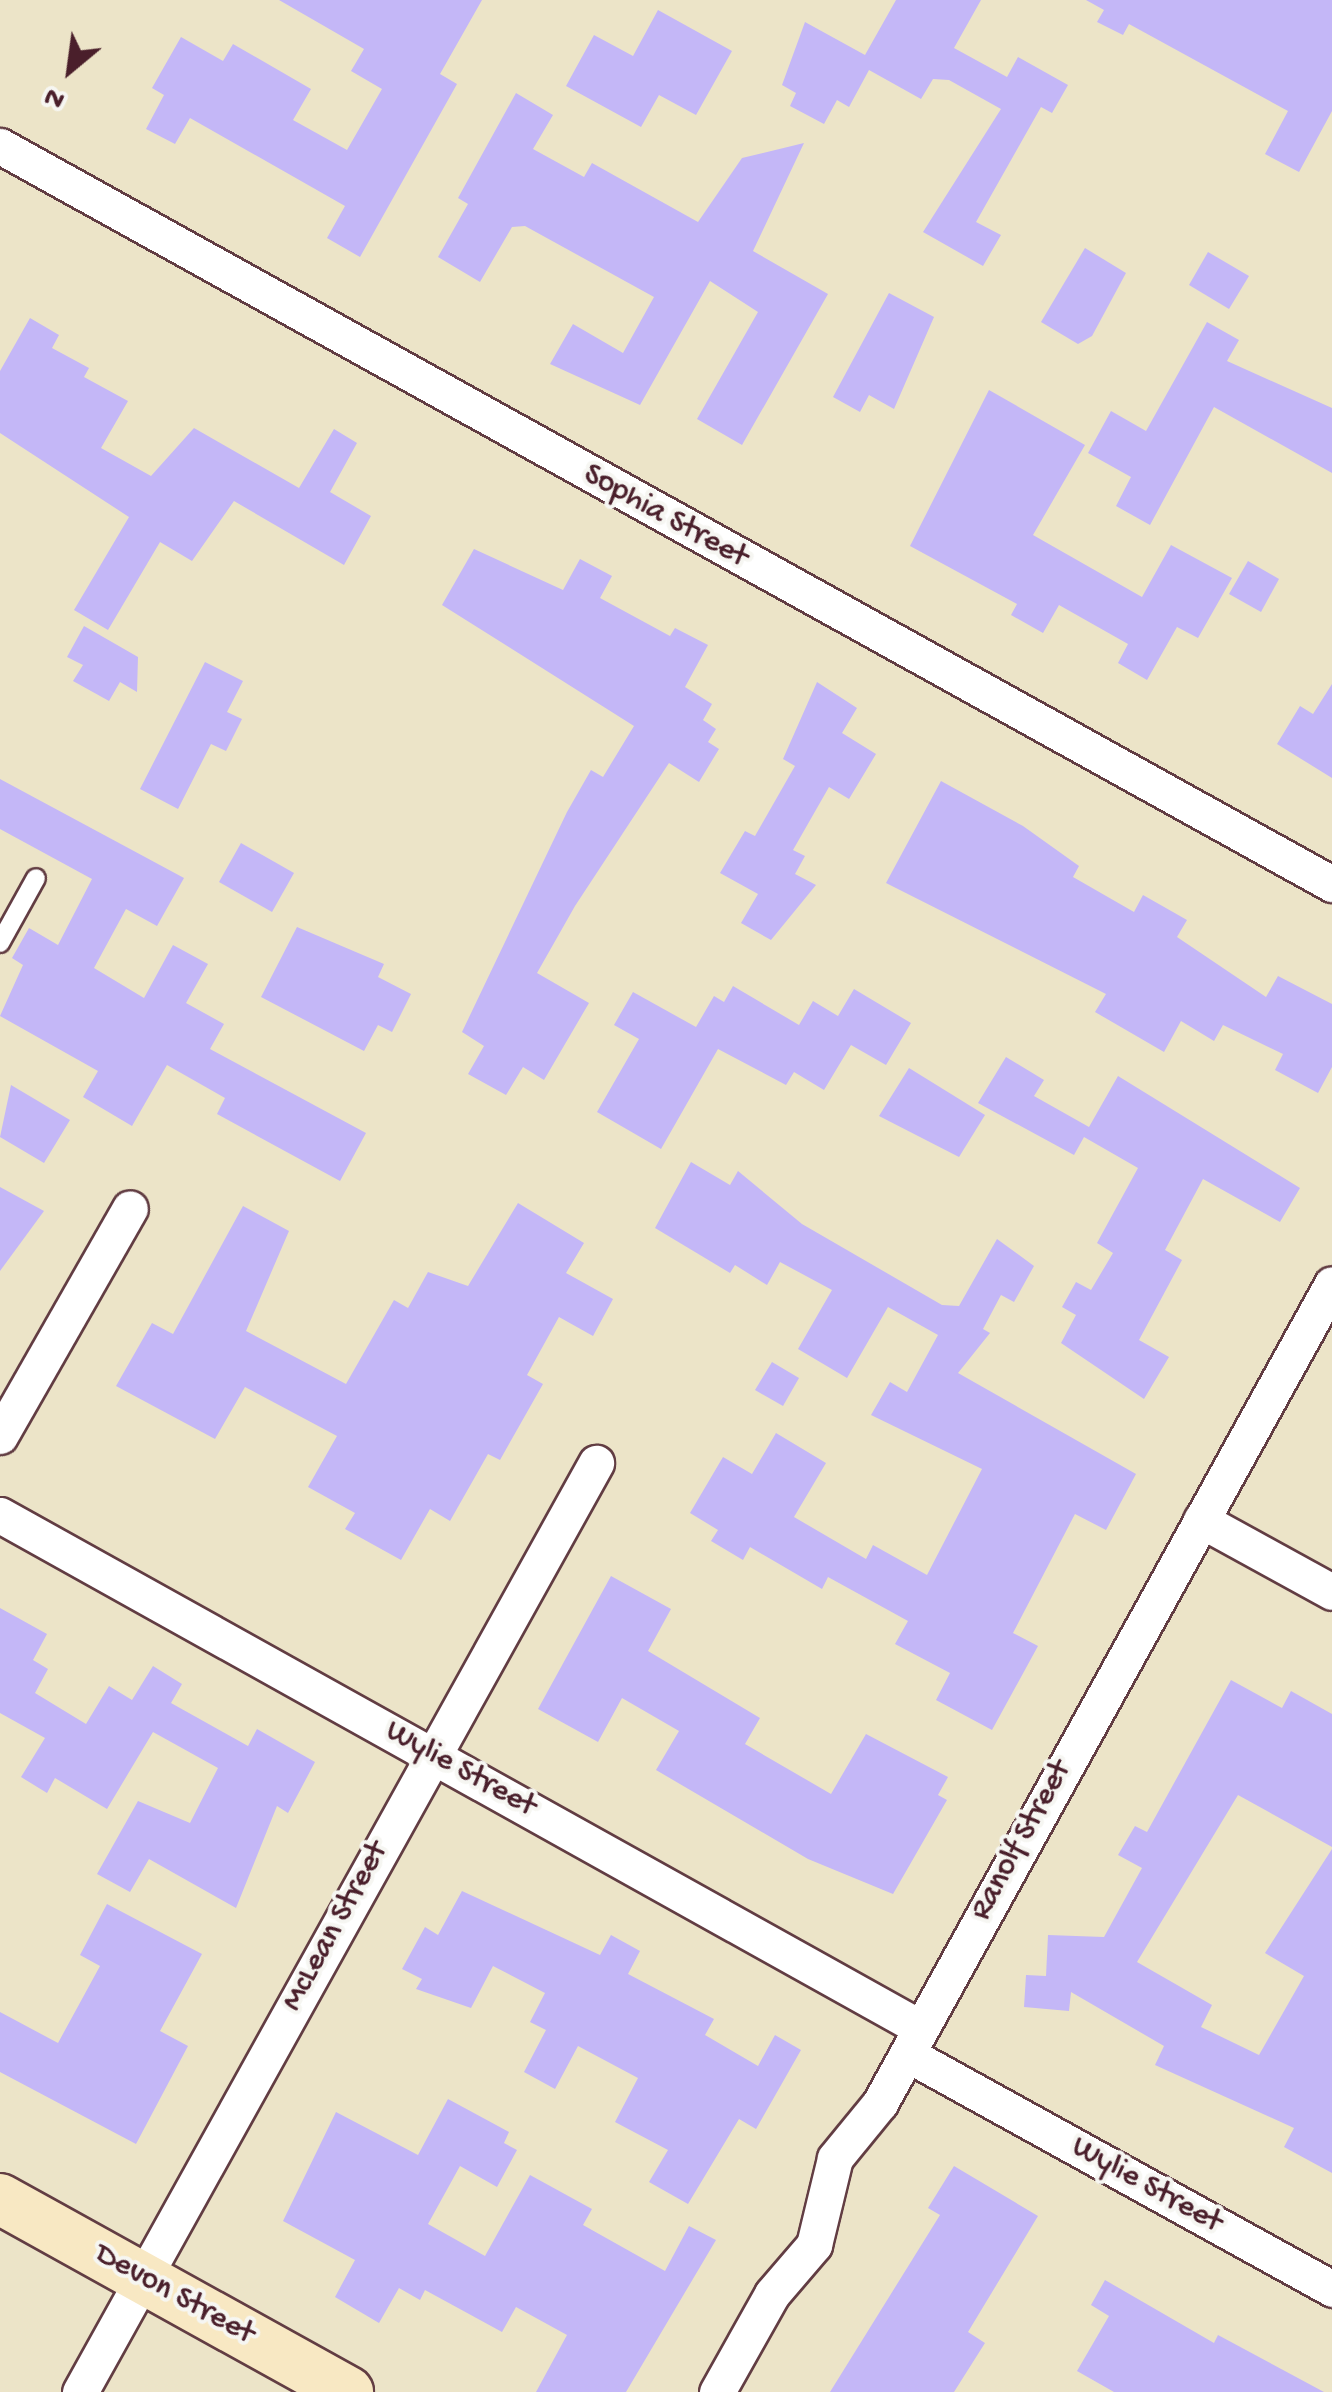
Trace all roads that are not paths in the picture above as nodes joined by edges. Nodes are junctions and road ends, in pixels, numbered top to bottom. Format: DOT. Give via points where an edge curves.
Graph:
graph roads {
  1 [pos="0,146"];
  2 [pos="36,878"];
  3 [pos="1332,884"];
  4 [pos="0,943"];
  5 [pos="130,1208"];
  6 [pos="1332,1284"];
  7 [pos="0,1436"];
  8 [pos="596,1463"];
  9 [pos="0,1516"];
  10 [pos="1201,1520"];
  11 [pos="1332,1592"];
  12 [pos="432,1754"];
  13 [pos="913,2040"];
  14 [pos="0,2199"];
  15 [pos="142,2278"];
  16 [pos="1332,2288"];
  17 [pos="80,2392"];
  18 [pos="348,2392"];
  19 [pos="716,2392"];
  1 -- 3 [label="street, Sophia Street"];
  2 -- 4 [label="lane"];
  5 -- 7 [label="street"];
  6 -- 10 [label="street, Ranolf Street"];
  8 -- 12 [label="street, McLean Street"];
  9 -- 12 [label="street, Wylie Street"];
  10 -- 11 [label="street"];
  10 -- 13 [label="street, Ranolf Street"];
  12 -- 13 [label="street, Wylie Street"];
  12 -- 15 [label="street, McLean Street"];
  13 -- 16 [label="street, Wylie Street"];
  13 -- 19 [label="street, Ranolf Street" via="835,2158 814,2246 772,2294"];
  14 -- 15 [label="main road, Devon Street"];
  15 -- 17 [label="street, McLean Street"];
  15 -- 18 [label="main road, Devon Street"];
}
